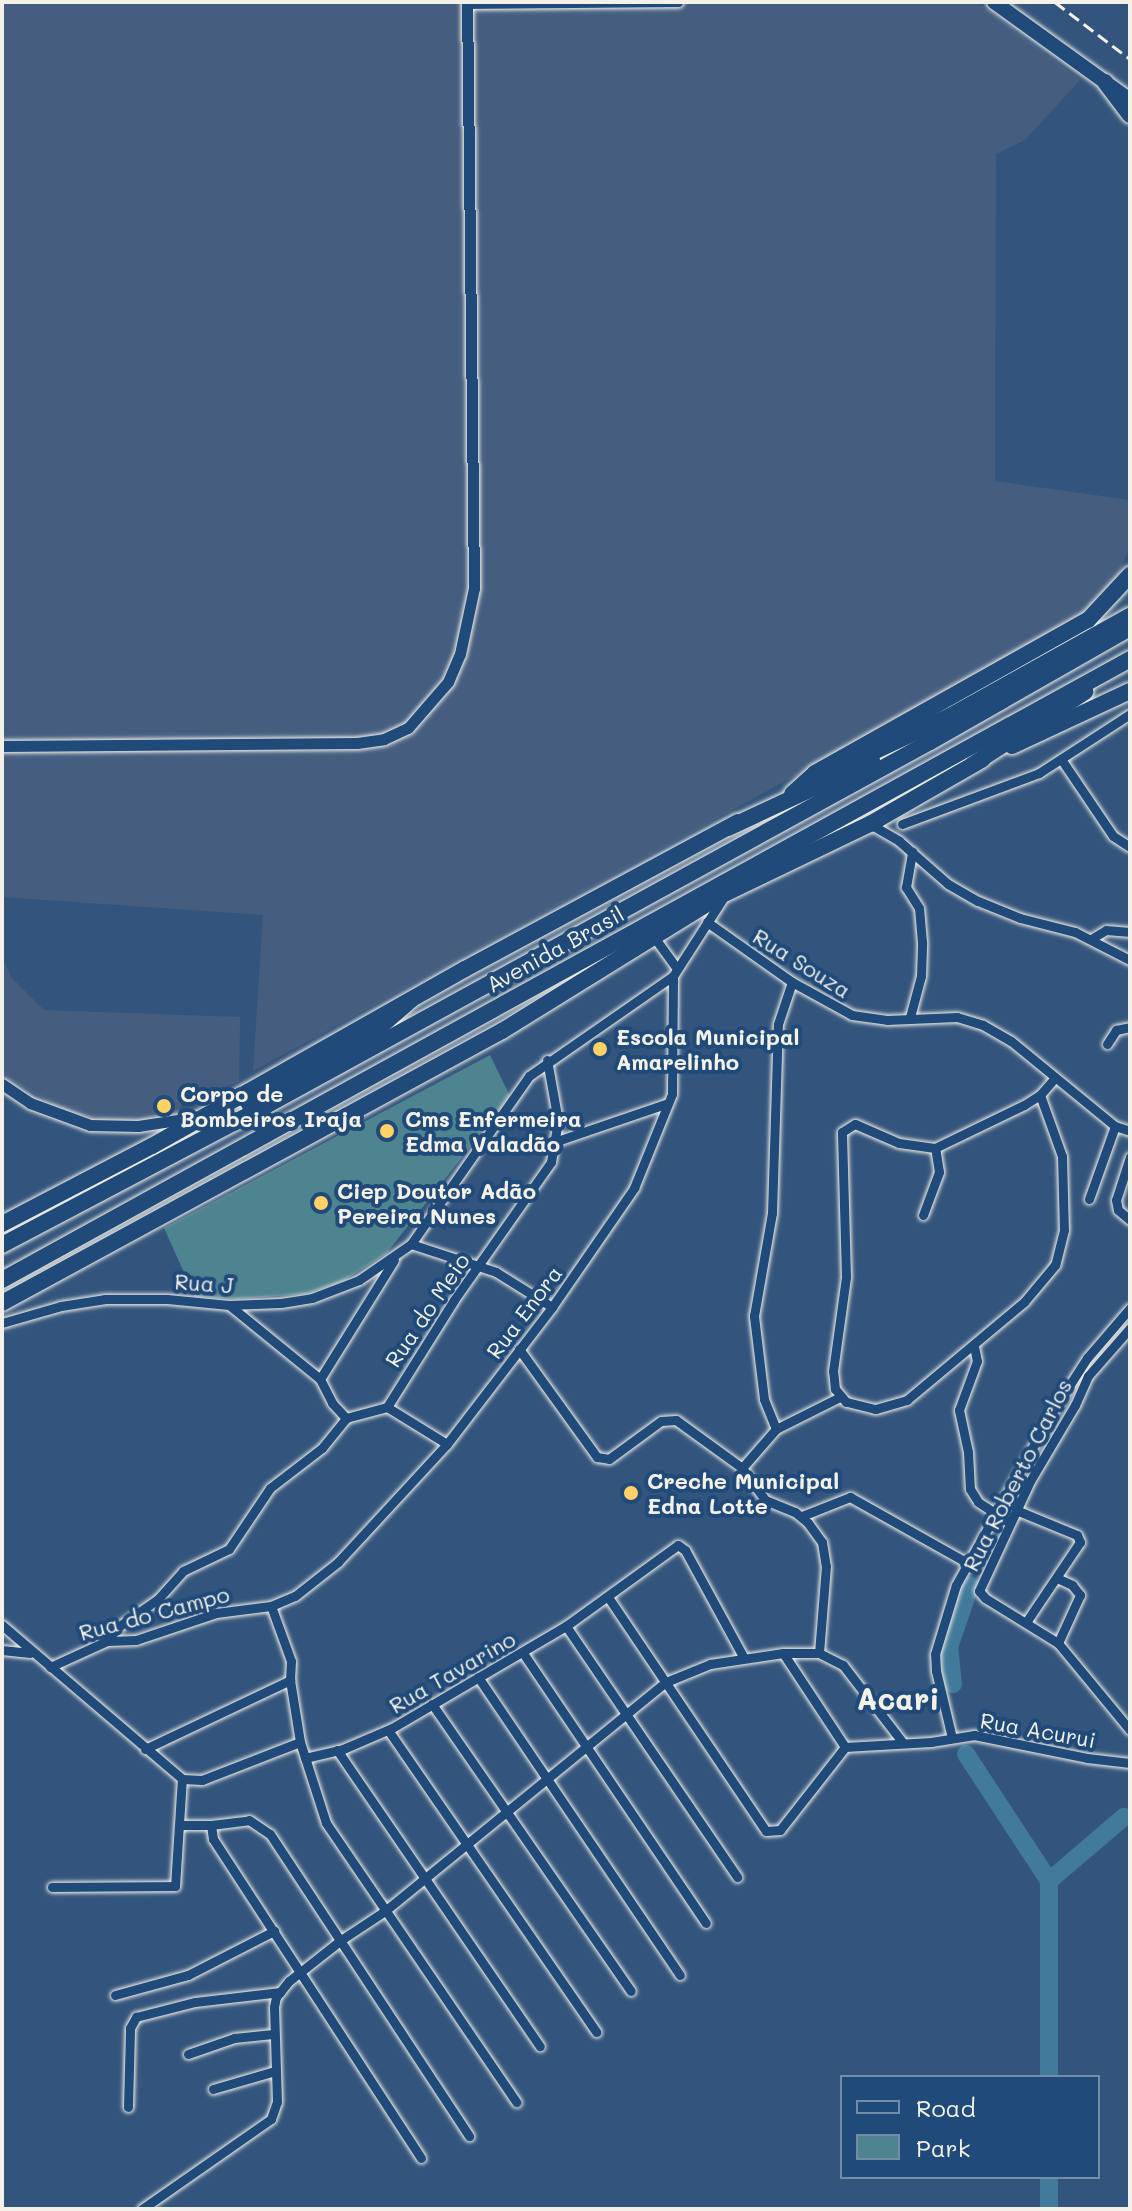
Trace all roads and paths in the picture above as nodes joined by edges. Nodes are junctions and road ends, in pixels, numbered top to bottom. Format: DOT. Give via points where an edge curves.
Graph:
graph roads {
  1 [pos="678,2"];
  2 [pos="994,2"];
  3 [pos="467,3"];
  4 [pos="1105,82"];
  5 [pos="1130,100"];
  6 [pos="1130,115"];
  7 [pos="1130,575"];
  8 [pos="1130,616"];
  9 [pos="1130,628"];
  10 [pos="1127,660"];
  11 [pos="1130,688"];
  12 [pos="1104,702"];
  13 [pos="1130,714"];
  14 [pos="1112,724"];
  15 [pos="2,739"];
  16 [pos="930,742"];
  17 [pos="20,745"];
  18 [pos="2,746"];
  19 [pos="1061,759"];
  20 [pos="972,765"];
  21 [pos="792,794"];
  22 [pos="901,806"];
  23 [pos="870,824"];
  24 [pos="902,824"];
  25 [pos="728,828"];
  26 [pos="899,841"];
  27 [pos="1130,847"];
  28 [pos="912,852"];
  29 [pos="727,892"];
  30 [pos="707,922"];
  31 [pos="1130,932"];
  32 [pos="654,937"];
  33 [pos="1091,939"];
  34 [pos="1130,960"];
  35 [pos="674,972"];
  36 [pos="792,982"];
  37 [pos="411,1000"];
  38 [pos="910,1017"];
  39 [pos="1130,1027"];
  40 [pos="1107,1044"];
  41 [pos="547,1060"];
  42 [pos="1055,1078"];
  43 [pos="2,1084"];
  44 [pos="1040,1095"];
  45 [pos="668,1103"];
  46 [pos="202,1116"];
  47 [pos="1115,1126"];
  48 [pos="1130,1131"];
  49 [pos="557,1141"];
  50 [pos="935,1148"];
  51 [pos="171,1156"];
  52 [pos="1130,1157"];
  53 [pos="1089,1199"];
  54 [pos="923,1215"];
  55 [pos="1130,1220"];
  56 [pos="2,1224"];
  57 [pos="411,1244"];
  58 [pos="2,1245"];
  59 [pos="396,1257"];
  60 [pos="479,1264"];
  61 [pos="2,1280"];
  62 [pos="2,1303"];
  63 [pos="229,1305"];
  64 [pos="552,1307"];
  65 [pos="1129,1311"];
  66 [pos="2,1323"];
  67 [pos="1130,1328"];
  68 [pos="974,1346"];
  69 [pos="519,1349"];
  70 [pos="320,1379"];
  71 [pos="840,1397"];
  72 [pos="387,1407"];
  73 [pos="346,1418"];
  74 [pos="776,1429"];
  75 [pos="447,1444"];
  76 [pos="742,1468"];
  77 [pos="1016,1510"];
  78 [pos="994,1515"];
  79 [pos="802,1516"];
  80 [pos="1010,1523"];
  81 [pos="966,1562"];
  82 [pos="1057,1578"];
  83 [pos="608,1597"];
  84 [pos="271,1606"];
  85 [pos="1027,1621"];
  86 [pos="566,1626"];
  87 [pos="3,1628"];
  88 [pos="107,1641"];
  89 [pos="1058,1643"];
  90 [pos="2,1650"];
  91 [pos="30,1653"];
  92 [pos="523,1653"];
  93 [pos="783,1653"];
  94 [pos="819,1653"];
  95 [pos="744,1658"];
  96 [pos="50,1667"];
  97 [pos="478,1677"];
  98 [pos="290,1680"];
  99 [pos="666,1682"];
  100 [pos="432,1704"];
  101 [pos="628,1713"];
  102 [pos="1129,1722"];
  103 [pos="388,1730"];
  104 [pos="952,1738"];
  105 [pos="300,1742"];
  106 [pos="903,1743"];
  107 [pos="586,1747"];
  108 [pos="845,1747"];
  109 [pos="145,1749"];
  110 [pos="337,1750"];
  111 [pos="305,1758"];
  112 [pos="1128,1761"];
  113 [pos="549,1778"];
  114 [pos="182,1779"];
  115 [pos="507,1812"];
  116 [pos="180,1825"];
  117 [pos="211,1825"];
  118 [pos="466,1844"];
  119 [pos="425,1876"];
  120 [pos="737,1877"];
  121 [pos="52,1887"];
  122 [pos="385,1911"];
  123 [pos="706,1923"];
  124 [pos="274,1931"];
  125 [pos="341,1940"];
  126 [pos="302,1972"];
  127 [pos="680,1975"];
  128 [pos="631,1991"];
  129 [pos="280,1992"];
  130 [pos="115,1995"];
  131 [pos="596,2032"];
  132 [pos="273,2034"];
  133 [pos="540,2046"];
  134 [pos="188,2054"];
  135 [pos="275,2071"];
  136 [pos="213,2089"];
  137 [pos="516,2102"];
  138 [pos="128,2107"];
  139 [pos="469,2136"];
  140 [pos="421,2158"];
  141 [pos="142,2209"];
  1 -- 3 [label="street"];
  2 -- 4 [label="main road"];
  3 -- 17 [label="street" via="474,588 460,654 448,682 408,728 384,739 318,745"];
  4 -- 5 [label="main road"];
  4 -- 6 [label="highway"];
  7 -- 21 [label="highway, Avenida Brasil" via="1109,601 1053,642 815,773"];
  8 -- 21 [label="highway, Avenida Brasil" via="950,716"];
  9 -- 16 [label="highway, Avenida Brasil"];
  10 -- 20 [label="highway" via="1058,712"];
  10 -- 61 [label="highway, Avenida Brasil"];
  11 -- 12 [label="highway, Avenida Brasil"];
  12 -- 14 [label="street"];
  12 -- 20 [label="highway, Avenida Brasil"];
  13 -- 14 [label="street"];
  14 -- 19 [label="street"];
  15 -- 17 [label="street"];
  16 -- 25 [label="highway" via="903,748"];
  16 -- 51 [label="highway, Avenida Brasil"];
  17 -- 18 [label="street"];
  19 -- 24 [label="street" via="1039,773"];
  19 -- 27 [label="street" via="1113,836"];
  20 -- 22 [label="highway, Avenida Brasil"];
  21 -- 25 [label="highway, Avenida Brasil"];
  22 -- 23 [label="highway, Avenida Brasil"];
  22 -- 24 [label="street"];
  23 -- 26 [label="street"];
  23 -- 29 [label="highway, Avenida Brasil"];
  24 -- 26 [label="street"];
  25 -- 37 [label="highway, Avenida Brasil"];
  26 -- 28 [label="street"];
  28 -- 33 [label="street" via="948,884 978,901"];
  28 -- 38 [label="street" via="906,887 919,908 922,942 921,976"];
  29 -- 30 [label="street"];
  29 -- 32 [label="highway, Avenida Brasil"];
  30 -- 35 [label="street"];
  30 -- 36 [label="street, Rua Souza"];
  31 -- 33 [label="street" via="1106,930"];
  32 -- 35 [label="street"];
  32 -- 62 [label="highway, Avenida Brasil" via="502,1031"];
  33 -- 34 [label="street"];
  35 -- 41 [label="street, Rua J"];
  35 -- 45 [label="street, Rua Enora" via="675,1059"];
  36 -- 38 [label="street, Rua Souza" via="852,1015"];
  36 -- 74 [label="street" via="778,1024 772,1213 754,1316 764,1399"];
  37 -- 46 [label="highway, Avenida Brasil"];
  37 -- 51 [label="highway" via="373,1033 266,1093"];
  38 -- 42 [label="street, Rua Souza" via="967,1018 1011,1041"];
  39 -- 40 [label="street" via="1116,1030"];
  41 -- 49 [label="street, Rua do Meio" via="556,1100"];
  41 -- 57 [label="street, Rua J" via="521,1085"];
  42 -- 44 [label="street"];
  42 -- 47 [label="street, Rua Souza"];
  43 -- 46 [label="street" via="30,1103 90,1125 138,1126"];
  44 -- 50 [label="street"];
  44 -- 68 [label="street" via="1062,1156 1060,1253 1046,1278"];
  45 -- 49 [label="street"];
  45 -- 64 [label="street, Rua Enora" via="634,1188"];
  46 -- 56 [label="highway, Avenida Brasil"];
  47 -- 48 [label="street"];
  47 -- 53 [label="street"];
  49 -- 60 [label="street, Rua do Meio" via="546,1172"];
  50 -- 54 [label="street" via="939,1172"];
  50 -- 71 [label="street" via="899,1143 855,1124 842,1132 846,1277 833,1371"];
  51 -- 58 [label="highway, Avenida Brasil"];
  52 -- 55 [label="street" via="1116,1200 1118,1210"];
  57 -- 59 [label="street, Rua J"];
  57 -- 60 [label="street"];
  59 -- 63 [label="street, Rua J" via="359,1280 312,1298"];
  59 -- 70 [label="street, Rua J"];
  60 -- 64 [label="street"];
  60 -- 72 [label="street, Rua do Meio"];
  63 -- 66 [label="street, Rua J" via="105,1299"];
  63 -- 70 [label="street"];
  64 -- 69 [label="street, Rua Enora"];
  65 -- 78 [label="street" via="1067,1389"];
  67 -- 77 [label="street, Rua Roberto Carlos" via="1088,1376"];
  68 -- 71 [label="street" via="895,1406 866,1408"];
  68 -- 78 [label="street" via="977,1361 959,1419 972,1495"];
  69 -- 75 [label="street, Rua Enora"];
  69 -- 76 [label="street" via="603,1459 668,1418"];
  70 -- 73 [label="street"];
  71 -- 74 [label="street"];
  72 -- 73 [label="street"];
  72 -- 75 [label="street"];
  73 -- 88 [label="street" via="322,1448 270,1488 229,1549 183,1571"];
  74 -- 76 [label="street"];
  75 -- 84 [label="street, Rua Enora" via="326,1573"];
  76 -- 79 [label="street" via="765,1500"];
  77 -- 80 [label="street, Rua Roberto Carlos"];
  77 -- 82 [label="street" via="1079,1538"];
  78 -- 80 [label="street"];
  78 -- 81 [label="street"];
  79 -- 81 [label="street" via="850,1497"];
  79 -- 94 [label="street" via="822,1542 826,1566"];
  80 -- 85 [label="street, Rua Roberto Carlos" via="979,1591"];
  81 -- 104 [label="street" via="935,1654"];
  82 -- 85 [label="street"];
  82 -- 89 [label="street" via="1080,1595"];
  83 -- 86 [label="street, Rua Tavarino"];
  83 -- 95 [label="street, Rua Tavarino" via="682,1545"];
  83 -- 99 [label="street"];
  84 -- 88 [label="street, Rua do Campo" via="231,1609 136,1640"];
  84 -- 98 [label="street" via="291,1661"];
  85 -- 89 [label="street, Rua Roberto Carlos"];
  86 -- 92 [label="street, Rua Tavarino"];
  86 -- 101 [label="street"];
  87 -- 91 [label="street"];
  88 -- 96 [label="street, Rua do Campo"];
  89 -- 102 [label="street, Rua Roberto Carlos"];
  90 -- 91 [label="street"];
  91 -- 96 [label="street"];
  92 -- 97 [label="street, Rua Tavarino"];
  92 -- 107 [label="street"];
  93 -- 94 [label="street"];
  93 -- 95 [label="street"];
  93 -- 108 [label="street"];
  94 -- 106 [label="street" via="843,1665"];
  95 -- 99 [label="street" via="696,1668"];
  96 -- 109 [label="street"];
  97 -- 100 [label="street, Rua Tavarino"];
  97 -- 113 [label="street"];
  98 -- 105 [label="street"];
  98 -- 109 [label="street"];
  99 -- 101 [label="street"];
  99 -- 108 [label="street" via="770,1833 780,1830"];
  100 -- 103 [label="street, Rua Tavarino"];
  100 -- 115 [label="street"];
  101 -- 107 [label="street"];
  101 -- 120 [label="street"];
  103 -- 110 [label="street, Rua Tavarino"];
  103 -- 118 [label="street"];
  104 -- 106 [label="street, Rua Acurui"];
  104 -- 112 [label="street, Rua Acurui" via="974,1735"];
  105 -- 111 [label="street"];
  105 -- 114 [label="street" via="202,1780"];
  106 -- 108 [label="street, Rua Acurui"];
  107 -- 113 [label="street"];
  107 -- 123 [label="street"];
  109 -- 114 [label="street"];
  110 -- 111 [label="street, Rua Tavarino"];
  110 -- 119 [label="street"];
  111 -- 122 [label="street" via="329,1831"];
  113 -- 115 [label="street"];
  113 -- 127 [label="street"];
  114 -- 116 [label="street"];
  115 -- 118 [label="street"];
  115 -- 128 [label="street"];
  116 -- 117 [label="street"];
  116 -- 121 [label="street" via="178,1879 172,1888"];
  117 -- 124 [label="street" via="213,1839"];
  117 -- 125 [label="street" via="249,1820 264,1827"];
  118 -- 119 [label="street"];
  118 -- 131 [label="street"];
  119 -- 122 [label="street"];
  119 -- 133 [label="street"];
  122 -- 125 [label="street"];
  122 -- 137 [label="street"];
  124 -- 126 [label="street"];
  124 -- 130 [label="street" via="188,1975"];
  125 -- 126 [label="street"];
  125 -- 139 [label="street"];
  126 -- 129 [label="street"];
  126 -- 140 [label="street"];
  129 -- 132 [label="street"];
  129 -- 138 [label="street" via="195,2002 136,2017 130,2028"];
  132 -- 134 [label="street" via="234,2038"];
  132 -- 135 [label="street"];
  135 -- 136 [label="street"];
  135 -- 141 [label="street" via="277,2102 271,2119"];
}
